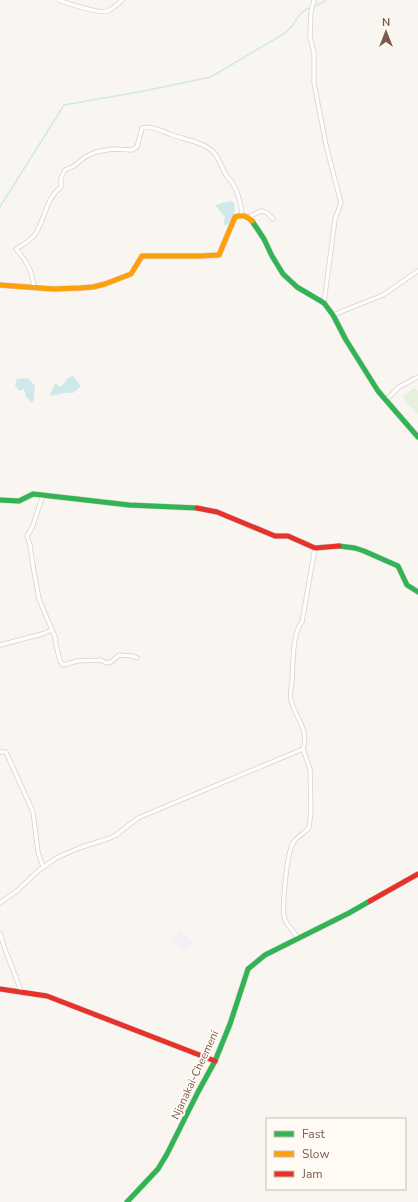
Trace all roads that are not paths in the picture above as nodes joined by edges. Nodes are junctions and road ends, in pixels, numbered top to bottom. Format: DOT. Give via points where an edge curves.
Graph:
graph roads {
  1 [pos="58,0"];
  2 [pos="122,0"];
  3 [pos="314,0"];
  4 [pos="242,215"];
  5 [pos="248,217"];
  6 [pos="273,219"];
  7 [pos="418,271"];
  8 [pos="0,285"];
  9 [pos="34,287"];
  10 [pos="324,304"];
  11 [pos="334,315"];
  12 [pos="418,377"];
  13 [pos="386,400"];
  14 [pos="418,437"];
  15 [pos="43,495"];
  16 [pos="0,500"];
  17 [pos="315,548"];
  18 [pos="418,592"];
  19 [pos="52,630"];
  20 [pos="0,645"];
  21 [pos="137,658"];
  22 [pos="303,750"];
  23 [pos="0,752"];
  24 [pos="43,867"];
  25 [pos="418,874"];
  26 [pos="0,903"];
  27 [pos="0,933"];
  28 [pos="298,938"];
  29 [pos="0,989"];
  30 [pos="21,992"];
  31 [pos="215,1061"];
  32 [pos="127,1202"];
  1 -- 2 [label="street" via="106,12"];
  3 -- 10 [label="street" via="310,37 314,53 314,83 341,203 335,219"];
  4 -- 5 [label="street"];
  4 -- 9 [label="street" via="235,217 219,255 142,256 131,274 105,284 58,289"];
  4 -- 9 [label="street" via="232,183 216,155 209,148 156,129 142,128 137,147 132,150 113,149 96,152 65,170 61,187 47,205 33,237 16,249 29,266"];
  5 -- 6 [label="street" via="261,211"];
  5 -- 10 [label="street" via="264,239 283,274 297,287"];
  7 -- 11 [label="street" via="383,295"];
  8 -- 9 [label="street"];
  10 -- 11 [label="street"];
  11 -- 13 [label="street" via="358,360"];
  12 -- 13 [label="street" via="399,387"];
  13 -- 14 [label="street"];
  15 -- 16 [label="street" via="33,494 19,501"];
  15 -- 17 [label="street" via="129,505 193,507 217,512 275,536 288,536"];
  15 -- 19 [label="street" via="28,536 39,599"];
  17 -- 18 [label="street" via="355,548 392,563 398,566 406,585"];
  17 -- 22 [label="street" via="302,622 294,645 291,700 305,736"];
  19 -- 20 [label="street"];
  19 -- 21 [label="street" via="63,665 77,661 101,660 106,663 119,655"];
  22 -- 24 [label="street" via="138,818 116,835 62,856"];
  22 -- 28 [label="street" via="310,769 310,828 293,843 284,900 285,920"];
  23 -- 24 [label="street" via="6,752 33,812 38,852"];
  24 -- 26 [label="street"];
  25 -- 28 [label="street, Njanakai-Cheemeni"];
  27 -- 30 [label="street"];
  28 -- 31 [label="street, Njanakai-Cheemeni" via="258,960 248,969"];
  29 -- 30 [label="street"];
  30 -- 31 [label="street" via="47,996"];
  31 -- 32 [label="street, Njanakai-Cheemeni" via="158,1169"];
}
